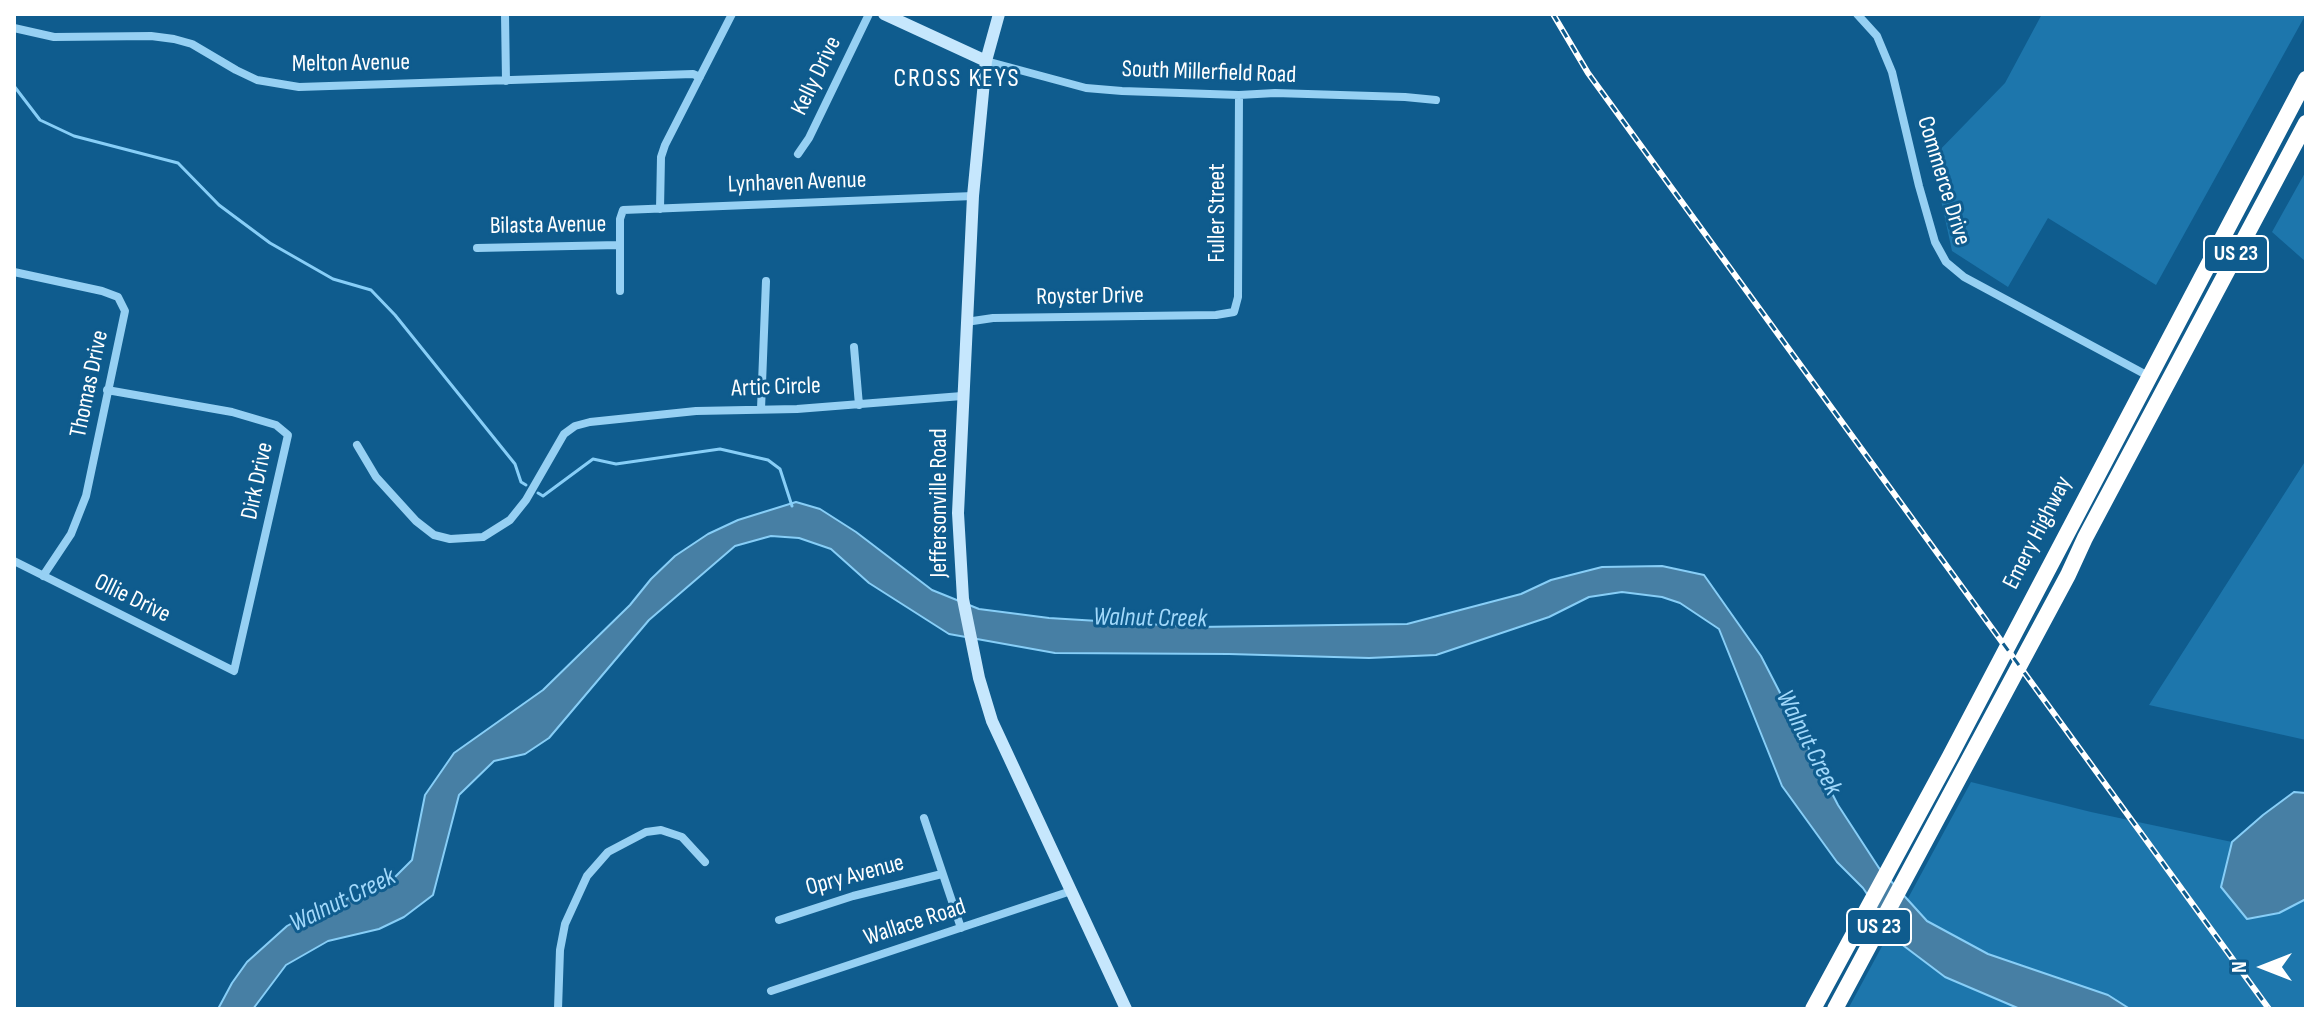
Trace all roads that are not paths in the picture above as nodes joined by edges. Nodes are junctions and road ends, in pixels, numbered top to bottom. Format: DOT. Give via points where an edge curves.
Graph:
graph roads {
  1 [pos="505,14"];
  2 [pos="732,14"];
  3 [pos="869,14"];
  4 [pos="884,14"];
  5 [pos="999,14"];
  6 [pos="1857,14"];
  7 [pos="14,28"];
  8 [pos="986,61"];
  9 [pos="700,77"];
  10 [pos="2306,79"];
  11 [pos="506,81"];
  12 [pos="1239,95"];
  13 [pos="1436,100"];
  14 [pos="2306,123"];
  15 [pos="798,154"];
  16 [pos="973,196"];
  17 [pos="660,209"];
  18 [pos="619,245"];
  19 [pos="477,248"];
  20 [pos="14,272"];
  21 [pos="766,281"];
  22 [pos="620,291"];
  23 [pos="1216,315"];
  24 [pos="966,322"];
  25 [pos="854,347"];
  26 [pos="2148,377"];
  27 [pos="2166,385"];
  28 [pos="107,390"];
  29 [pos="962,396"];
  30 [pos="859,405"];
  31 [pos="761,409"];
  32 [pos="357,445"];
  33 [pos="14,561"];
  34 [pos="43,576"];
  35 [pos="234,671"];
  36 [pos="1956,762"];
  37 [pos="924,818"];
  38 [pos="705,862"];
  39 [pos="942,874"];
  40 [pos="1071,891"];
  41 [pos="779,920"];
  42 [pos="961,928"];
  43 [pos="771,991"];
  44 [pos="558,1009"];
  45 [pos="1126,1009"];
  46 [pos="1813,1009"];
  47 [pos="1835,1009"];
  1 -- 11 [label="street"];
  2 -- 9 [label="street"];
  3 -- 15 [label="street, Kelly Drive"];
  4 -- 8 [label="street"];
  5 -- 8 [label="street, Jeffersonville Road"];
  6 -- 26 [label="street, Commerce Drive" via="1877,36 1892,72 1919,186 1946,262 1964,277"];
  7 -- 11 [label="street, Melton Avenue" via="54,37 174,39 257,80 280,85"];
  8 -- 12 [label="street, South Millerfield Road" via="1086,88"];
  8 -- 16 [label="street, Jeffersonville Road"];
  9 -- 11 [label="street, Melton Avenue"];
  9 -- 17 [label="street" via="661,157"];
  10 -- 26 [label="highway, Emery Highway / US 23"];
  12 -- 13 [label="street, South Millerfield Road"];
  12 -- 23 [label="street, Fuller Street" via="1238,297 1234,312"];
  14 -- 27 [label="highway, Emery Highway / US 23"];
  16 -- 17 [label="street, Lynhaven Avenue"];
  16 -- 24 [label="street, Jeffersonville Road"];
  17 -- 18 [label="street, Lynhaven Avenue" via="623,210"];
  18 -- 19 [label="street, Bilasta Avenue"];
  18 -- 22 [label="street"];
  20 -- 28 [label="street, Thomas Drive" via="102,291 123,303 125,318"];
  21 -- 31 [label="street"];
  23 -- 24 [label="street, Royster Drive"];
  24 -- 29 [label="street, Jeffersonville Road"];
  25 -- 30 [label="street"];
  26 -- 27 [label="street, Commerce Drive"];
  26 -- 36 [label="highway, Emery Highway / US 23"];
  27 -- 36 [label="highway, Emery Highway / US 23" via="2068,575"];
  28 -- 34 [label="street, Thomas Drive" via="86,496 71,534"];
  28 -- 35 [label="street, Dirk Drive" via="232,412 276,425 288,435"];
  29 -- 30 [label="street, Artic Circle"];
  29 -- 40 [label="street, Jeffersonville Road" via="959,548 977,672 999,735"];
  30 -- 31 [label="street, Artic Circle"];
  31 -- 32 [label="street, Artic Circle" via="575,426 564,434 510,520 483,537 434,535 376,477"];
  33 -- 34 [label="street, Ollie Drive"];
  34 -- 35 [label="street, Ollie Drive"];
  36 -- 46 [label="highway, Emery Highway / US 23" via="1895,854"];
  36 -- 47 [label="highway, Emery Highway / US 23" via="1912,867"];
  37 -- 39 [label="street"];
  38 -- 44 [label="street" via="682,837 661,830 608,852 587,876 565,924"];
  39 -- 41 [label="street, Opry Avenue"];
  39 -- 42 [label="street"];
  40 -- 42 [label="street, Wallace Road"];
  40 -- 45 [label="street, Jeffersonville Road"];
  42 -- 43 [label="street, Wallace Road"];
}
